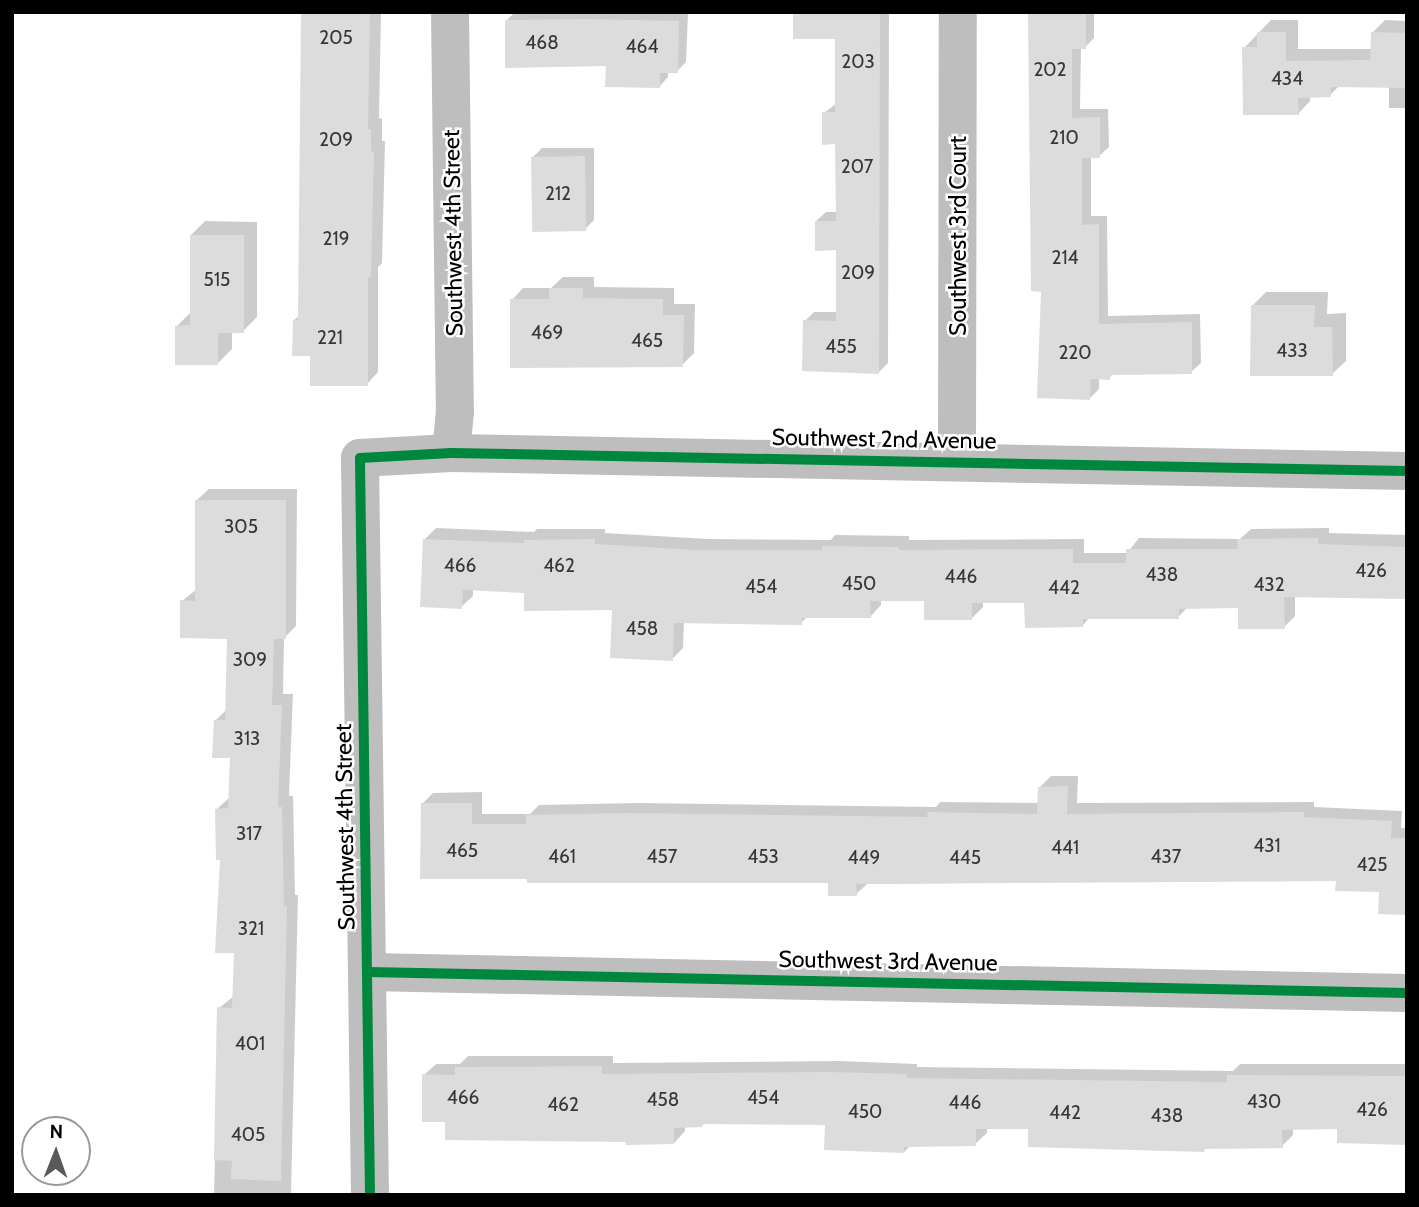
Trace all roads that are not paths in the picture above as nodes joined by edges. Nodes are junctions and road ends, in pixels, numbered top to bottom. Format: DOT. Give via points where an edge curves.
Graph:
graph roads {
  1 [pos="450,12"];
  2 [pos="958,12"];
  3 [pos="450,453"];
  4 [pos="360,458"];
  5 [pos="957,460"];
  6 [pos="1407,471"];
  7 [pos="368,972"];
  8 [pos="1407,993"];
  9 [pos="370,1195"];
  1 -- 3 [label="street, Southwest 4th Street" via="455,411"];
  2 -- 5 [label="street, Southwest 3rd Court"];
  3 -- 4 [label="street, Southwest 2nd Avenue"];
  3 -- 5 [label="street, Southwest 2nd Avenue"];
  4 -- 7 [label="street, Southwest 4th Street"];
  5 -- 6 [label="street, Southwest 2nd Avenue"];
  7 -- 8 [label="street, Southwest 3rd Avenue"];
  7 -- 9 [label="street, Southwest 4th Street"];
}
